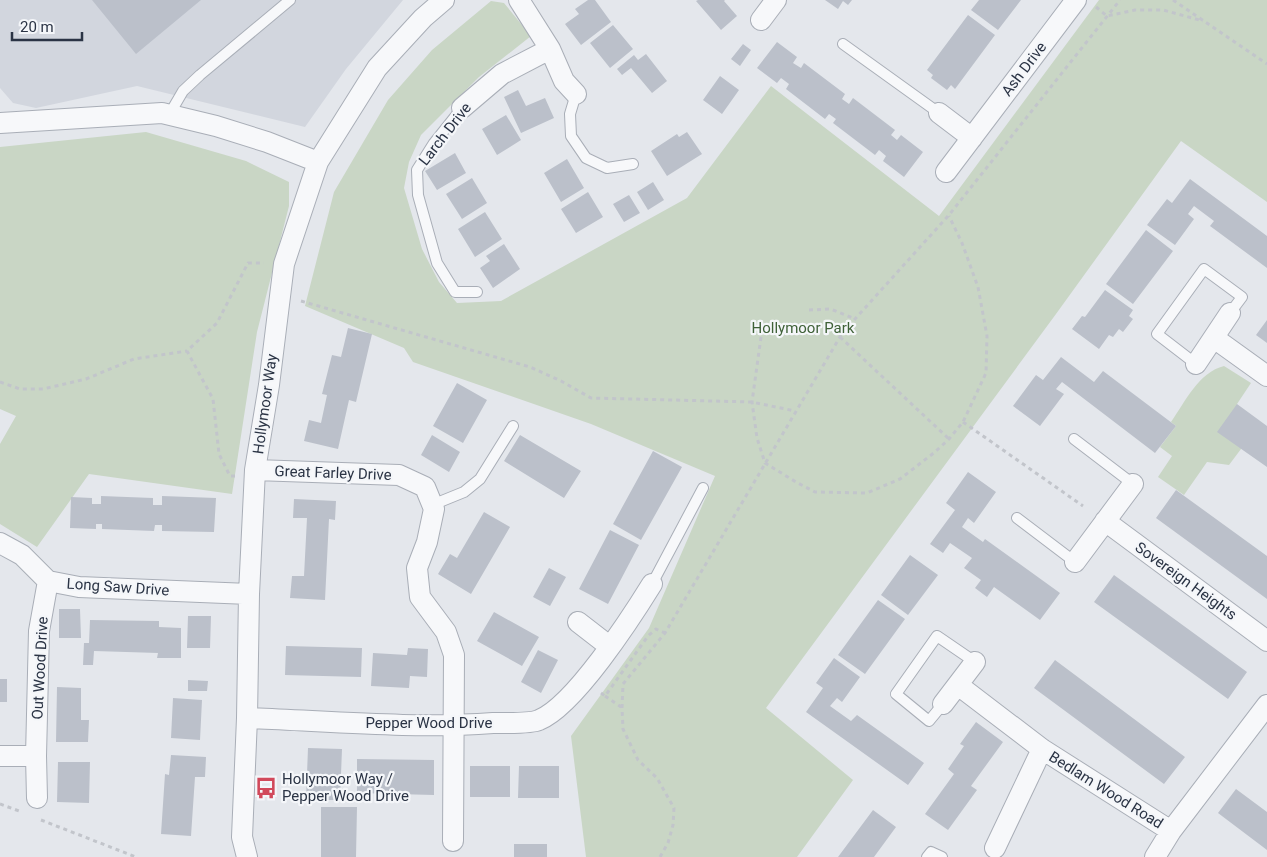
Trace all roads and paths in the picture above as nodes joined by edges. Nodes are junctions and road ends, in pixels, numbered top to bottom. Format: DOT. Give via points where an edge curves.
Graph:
graph roads {
  1 [pos="290,0"];
  2 [pos="444,0"];
  3 [pos="519,0"];
  4 [pos="776,0"];
  5 [pos="1076,0"];
  6 [pos="1120,0"];
  7 [pos="1173,0"];
  8 [pos="1107,16"];
  9 [pos="761,20"];
  10 [pos="1203,21"];
  11 [pos="844,44"];
  12 [pos="550,49"];
  13 [pos="1267,64"];
  14 [pos="576,94"];
  15 [pos="462,108"];
  16 [pos="939,113"];
  17 [pos="169,114"];
  18 [pos="0,123"];
  19 [pos="972,138"];
  20 [pos="318,162"];
  21 [pos="633,164"];
  22 [pos="946,172"];
  23 [pos="949,215"];
  24 [pos="284,264"];
  25 [pos="477,292"];
  26 [pos="280,295"];
  27 [pos="809,310"];
  28 [pos="1230,313"];
  29 [pos="855,319"];
  30 [pos="760,337"];
  31 [pos="840,338"];
  32 [pos="1214,338"];
  33 [pos="187,351"];
  34 [pos="1196,364"];
  35 [pos="1267,376"];
  36 [pos="0,382"];
  37 [pos="752,402"];
  38 [pos="795,412"];
  39 [pos="963,422"];
  40 [pos="513,426"];
  41 [pos="949,439"];
  42 [pos="1074,439"];
  43 [pos="765,463"];
  44 [pos="256,473"];
  45 [pos="1133,484"];
  46 [pos="703,488"];
  47 [pos="432,505"];
  48 [pos="1083,506"];
  49 [pos="1017,518"];
  50 [pos="1105,521"];
  51 [pos="0,543"];
  52 [pos="1075,562"];
  53 [pos="48,580"];
  54 [pos="652,584"];
  55 [pos="249,594"];
  56 [pos="578,622"];
  57 [pos="1267,641"];
  58 [pos="609,646"];
  59 [pos="975,662"];
  60 [pos="958,685"];
  61 [pos="605,696"];
  62 [pos="943,704"];
  63 [pos="1267,705"];
  64 [pos="622,708"];
  65 [pos="247,718"];
  66 [pos="454,726"];
  67 [pos="1042,749"];
  68 [pos="0,756"];
  69 [pos="36,756"];
  70 [pos="37,798"];
  71 [pos="0,804"];
  72 [pos="21,812"];
  73 [pos="38,818"];
  74 [pos="1170,831"];
  75 [pos="453,840"];
  76 [pos="993,852"];
  77 [pos="136,857"];
  78 [pos="247,857"];
  79 [pos="660,857"];
  80 [pos="927,857"];
  81 [pos="942,857"];
  82 [pos="1155,857"];
  1 -- 17 [label="lane" via="183,91"];
  2 -- 20 [label="street, Hollymoor Way" via="377,68"];
  3 -- 12 [label="street"];
  4 -- 9 [label="street"];
  5 -- 19 [label="street, Ash Drive"];
  6 -- 8 [label="path"];
  7 -- 10 [label="path"];
  8 -- 10 [label="path" via="1135,10 1163,10"];
  8 -- 23 [label="path"];
  10 -- 13 [label="path"];
  11 -- 16 [label="lane"];
  12 -- 14 [label="street" via="564,81"];
  12 -- 15 [label="street, Larch Drive" via="502,74"];
  14 -- 21 [label="lane" via="570,114 571,136 586,158 607,168"];
  15 -- 25 [label="lane, Larch Drive" via="416,170 418,195 437,263 455,292"];
  16 -- 19 [label="street"];
  17 -- 18 [label="street"];
  17 -- 20 [label="street" via="267,142"];
  19 -- 22 [label="street, Ash Drive"];
  20 -- 24 [label="street, Hollymoor Way"];
  23 -- 29 [label="path"];
  23 -- 39 [label="path" via="978,287 987,336 986,373"];
  24 -- 26 [label="street, Hollymoor Way"];
  24 -- 33 [label="path" via="248,263 216,323"];
  26 -- 37 [label="path" via="530,367 591,398"];
  26 -- 44 [label="street, Hollymoor Way"];
  27 -- 29 [label="path" via="831,309"];
  28 -- 32 [label="street"];
  28 -- 34 [label="lane" via="1242,297 1204,269 1157,334"];
  29 -- 31 [label="path"];
  30 -- 37 [label="path"];
  31 -- 38 [label="path"];
  31 -- 41 [label="path"];
  32 -- 34 [label="street"];
  32 -- 35 [label="street"];
  33 -- 36 [label="path" via="134,359 86,379 43,389 20,389"];
  33 -- 44 [label="path" via="212,399 219,454 230,476"];
  37 -- 38 [label="path"];
  37 -- 43 [label="path" via="757,438"];
  38 -- 43 [label="path"];
  39 -- 41 [label="path"];
  39 -- 48 [label="path"];
  40 -- 47 [label="lane" via="480,479 464,492"];
  41 -- 43 [label="path" via="900,479 867,493 815,492"];
  42 -- 45 [label="lane"];
  43 -- 64 [label="path" via="665,633 623,684"];
  44 -- 47 [label="street, Great Farley Drive" via="400,475 425,487"];
  44 -- 55 [label="street, Hollymoor Way"];
  45 -- 50 [label="street"];
  46 -- 54 [label="lane"];
  47 -- 66 [label="street" via="434,509 427,542 417,568 420,597 446,632 454,655"];
  49 -- 52 [label="lane"];
  50 -- 52 [label="street"];
  50 -- 57 [label="street, Sovereign Heights"];
  51 -- 53 [label="street, Long Saw Drive" via="22,555"];
  53 -- 55 [label="street, Long Saw Drive" via="79,588"];
  53 -- 69 [label="street, Out Wood Drive" via="39,631"];
  54 -- 58 [label="street, Pepper Wood Drive"];
  55 -- 65 [label="street, Hollymoor Way"];
  56 -- 58 [label="street"];
  58 -- 66 [label="street, Pepper Wood Drive" via="582,682 556,709 538,720"];
  59 -- 60 [label="street"];
  59 -- 62 [label="lane" via="937,636 896,694 929,721"];
  60 -- 62 [label="street"];
  60 -- 67 [label="street, Bedlam Wood Road"];
  61 -- 64 [label="path"];
  63 -- 74 [label="street"];
  64 -- 79 [label="path" via="623,729 638,760 657,778 674,808 668,843"];
  65 -- 66 [label="street, Pepper Wood Drive"];
  65 -- 78 [label="street, Hollymoor Way" via="242,837"];
  66 -- 75 [label="street"];
  67 -- 74 [label="street, Bedlam Wood Road"];
  67 -- 76 [label="street, Bedlam Wood Road"];
  68 -- 69 [label="street"];
  69 -- 70 [label="street, Out Wood Drive"];
  71 -- 72 [label="path"];
  73 -- 77 [label="path"];
  74 -- 82 [label="street"];
  80 -- 81 [label="lane" via="931,852"];
}
